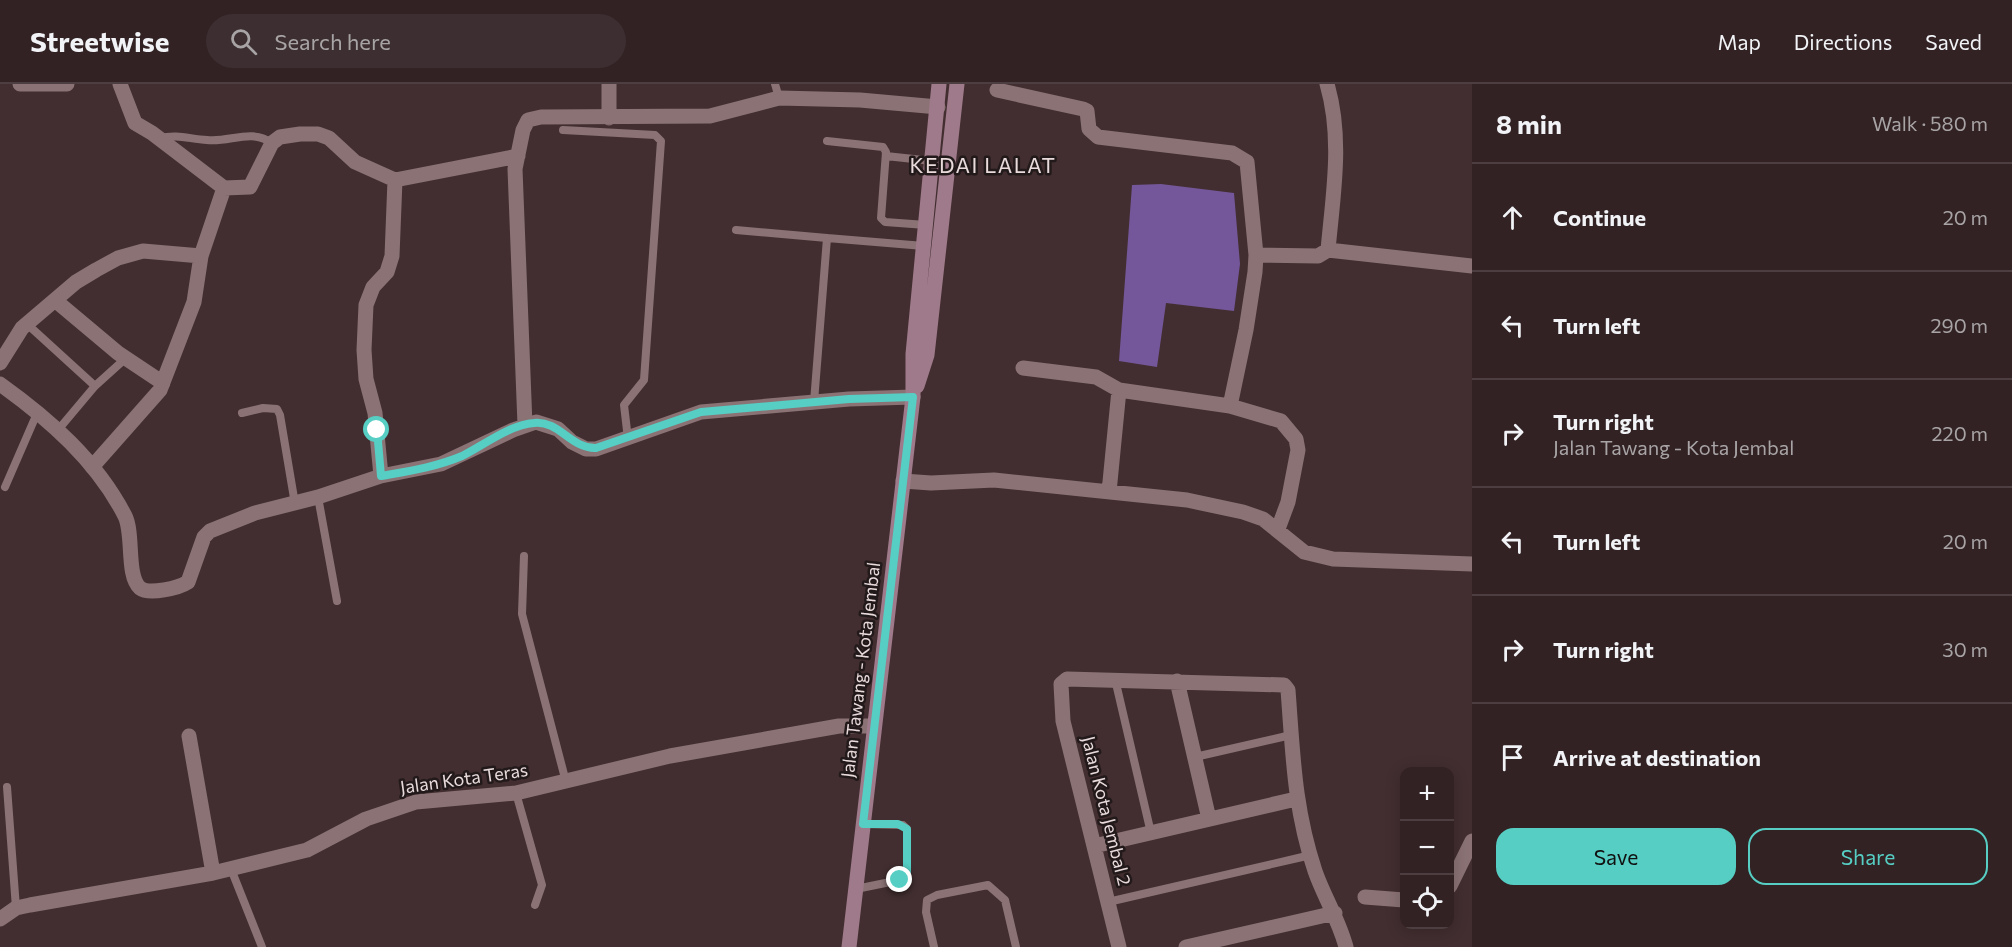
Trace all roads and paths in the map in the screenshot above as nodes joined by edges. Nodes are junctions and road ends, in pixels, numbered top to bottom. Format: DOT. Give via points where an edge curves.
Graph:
graph roads {
  1 [pos="20,84"];
  2 [pos="67,84"];
  3 [pos="120,84"];
  4 [pos="609,84"];
  5 [pos="939,84"];
  6 [pos="957,84"];
  7 [pos="1327,84"];
  8 [pos="997,90"];
  9 [pos="777,91"];
  10 [pos="938,107"];
  11 [pos="609,118"];
  12 [pos="627,118"];
  13 [pos="563,130"];
  14 [pos="624,133"];
  15 [pos="158,138"];
  16 [pos="827,141"];
  17 [pos="272,143"];
  18 [pos="518,156"];
  19 [pos="886,156"];
  20 [pos="932,161"];
  21 [pos="395,180"];
  22 [pos="224,188"];
  23 [pos="926,225"];
  24 [pos="736,230"];
  25 [pos="827,238"];
  26 [pos="924,246"];
  27 [pos="1328,250"];
  28 [pos="1256,255"];
  29 [pos="201,256"];
  30 [pos="1472,266"];
  31 [pos="56,301"];
  32 [pos="27,324"];
  33 [pos="126,358"];
  34 [pos="0,363"];
  35 [pos="1023,368"];
  36 [pos="163,383"];
  37 [pos="0,384"];
  38 [pos="95,386"];
  39 [pos="1119,390"];
  40 [pos="913,397"];
  41 [pos="814,402"];
  42 [pos="1230,406"];
  43 [pos="38,411"];
  44 [pos="242,413"];
  45 [pos="525,425"];
  46 [pos="58,430"];
  47 [pos="628,439"];
  48 [pos="92,467"];
  49 [pos="381,476"];
  50 [pos="903,480"];
  51 [pos="5,487"];
  52 [pos="1109,492"];
  53 [pos="318,498"];
  54 [pos="295,504"];
  55 [pos="1278,529"];
  56 [pos="524,556"];
  57 [pos="1472,564"];
  58 [pos="337,601"];
  59 [pos="1115,679"];
  60 [pos="1177,681"];
  61 [pos="873,726"];
  62 [pos="1291,735"];
  63 [pos="189,736"];
  64 [pos="1195,758"];
  65 [pos="566,782"];
  66 [pos="7,787"];
  67 [pos="516,793"];
  68 [pos="1296,799"];
  69 [pos="1209,819"];
  70 [pos="863,824"];
  71 [pos="1151,833"];
  72 [pos="1472,841"];
  73 [pos="1094,846"];
  74 [pos="1311,855"];
  75 [pos="231,869"];
  76 [pos="213,873"];
  77 [pos="1454,876"];
  78 [pos="856,889"];
  79 [pos="1365,897"];
  80 [pos="1400,900"];
  81 [pos="1108,902"];
  82 [pos="535,905"];
  83 [pos="16,908"];
  84 [pos="1335,914"];
  85 [pos="0,919"];
  86 [pos="262,947"];
  87 [pos="849,947"];
  88 [pos="934,947"];
  89 [pos="1016,947"];
  90 [pos="1119,947"];
  91 [pos="1186,947"];
  92 [pos="1346,947"];
  1 -- 2 [label="street"];
  3 -- 15 [label="street" via="135,123"];
  4 -- 11 [label="street"];
  5 -- 10 [label="main road, Jalan Tawang - Kota Jembal"];
  6 -- 40 [label="main road, Jalan Tawang - Kota Jembal" via="927,355"];
  7 -- 27 [label="street" via="1336,125 1337,156"];
  8 -- 28 [label="street" via="1083,109 1089,129 1098,137 1241,157 1247,162"];
  9 -- 10 [label="street"];
  9 -- 12 [label="street" via="710,116"];
  10 -- 20 [label="main road, Jalan Tawang - Kota Jembal"];
  11 -- 12 [label="street"];
  11 -- 18 [label="street" via="528,120 522,130"];
  12 -- 14 [label="lane"];
  13 -- 14 [label="lane"];
  14 -- 47 [label="lane" via="655,135 661,141 644,380 624,405"];
  15 -- 17 [label="lane" via="181,135 215,140 246,136 266,138"];
  15 -- 22 [label="street"];
  16 -- 19 [label="lane" via="880,146"];
  17 -- 21 [label="street" via="280,137 318,134 336,143 355,162"];
  17 -- 22 [label="street" via="249,187"];
  18 -- 21 [label="street"];
  18 -- 45 [label="street" via="515,169"];
  19 -- 20 [label="lane"];
  19 -- 23 [label="lane" via="881,218 885,222"];
  20 -- 23 [label="main road, Jalan Tawang - Kota Jembal"];
  21 -- 49 [label="street" via="393,256 366,305 366,379 375,413"];
  22 -- 29 [label="street"];
  23 -- 26 [label="main road, Jalan Tawang - Kota Jembal"];
  24 -- 25 [label="lane"];
  25 -- 26 [label="lane"];
  25 -- 41 [label="lane"];
  26 -- 40 [label="main road, Jalan Tawang - Kota Jembal" via="913,354"];
  27 -- 28 [label="street" via="1318,256"];
  27 -- 30 [label="street"];
  28 -- 42 [label="street"];
  29 -- 31 [label="street" via="143,251 118,258 76,282"];
  29 -- 36 [label="street" via="194,302"];
  31 -- 32 [label="street"];
  31 -- 33 [label="street"];
  32 -- 34 [label="street"];
  32 -- 38 [label="lane"];
  33 -- 36 [label="street"];
  33 -- 38 [label="lane"];
  35 -- 39 [label="street" via="1096,377"];
  36 -- 48 [label="street"];
  37 -- 43 [label="street"];
  38 -- 46 [label="lane"];
  39 -- 42 [label="street"];
  39 -- 52 [label="street"];
  40 -- 41 [label="street"];
  40 -- 50 [label="main road, Jalan Tawang - Kota Jembal"];
  41 -- 47 [label="street" via="701,412"];
  42 -- 55 [label="street" via="1281,421 1296,439 1296,469"];
  43 -- 46 [label="street"];
  43 -- 51 [label="lane"];
  44 -- 54 [label="lane" via="277,409"];
  45 -- 47 [label="street" via="547,424 586,449"];
  45 -- 49 [label="street" via="441,464"];
  46 -- 48 [label="street"];
  48 -- 54 [label="street" via="126,518 133,576 146,591 188,582 204,537 210,531 255,513"];
  49 -- 53 [label="street"];
  50 -- 52 [label="street" via="994,480"];
  50 -- 61 [label="main road, Jalan Tawang - Kota Jembal"];
  52 -- 55 [label="street" via="1187,500 1243,512"];
  53 -- 54 [label="street"];
  53 -- 58 [label="lane"];
  55 -- 57 [label="street" via="1304,552 1333,559"];
  56 -- 65 [label="lane" via="522,614"];
  59 -- 60 [label="street"];
  59 -- 71 [label="lane"];
  59 -- 73 [label="street, Jalan Kota Jembal 2" via="1075,678 1061,684 1063,721"];
  60 -- 62 [label="street" via="1284,685 1288,690"];
  60 -- 64 [label="street"];
  61 -- 65 [label="street, Jalan Kota Teras" via="839,726 670,756"];
  61 -- 70 [label="main road, Jalan Tawang - Kota Jembal"];
  62 -- 64 [label="lane"];
  62 -- 68 [label="street"];
  63 -- 76 [label="street"];
  64 -- 69 [label="street"];
  65 -- 67 [label="street, Jalan Kota Teras"];
  66 -- 83 [label="lane"];
  67 -- 75 [label="street, Jalan Kota Teras" via="416,802 366,819 307,850"];
  67 -- 82 [label="lane" via="543,885"];
  68 -- 69 [label="street"];
  68 -- 74 [label="street"];
  69 -- 71 [label="street"];
  70 -- 78 [label="main road, Jalan Tawang - Kota Jembal"];
  70 -- 78 [label="lane" via="903,825 907,829 907,872 900,880"];
  71 -- 73 [label="street"];
  72 -- 77 [label="street"];
  73 -- 81 [label="street, Jalan Kota Jembal 2"];
  74 -- 81 [label="lane"];
  74 -- 84 [label="street"];
  75 -- 76 [label="street, Jalan Kota Teras"];
  75 -- 86 [label="lane"];
  76 -- 83 [label="street, Jalan Kota Teras"];
  78 -- 87 [label="main road, Jalan Tawang - Kota Jembal"];
  79 -- 80 [label="street"];
  81 -- 90 [label="street, Jalan Kota Jembal 2"];
  83 -- 85 [label="street, Jalan Kota Teras"];
  84 -- 91 [label="street"];
  84 -- 92 [label="street"];
  88 -- 89 [label="lane" via="927,900 988,885 1005,900"];
}
